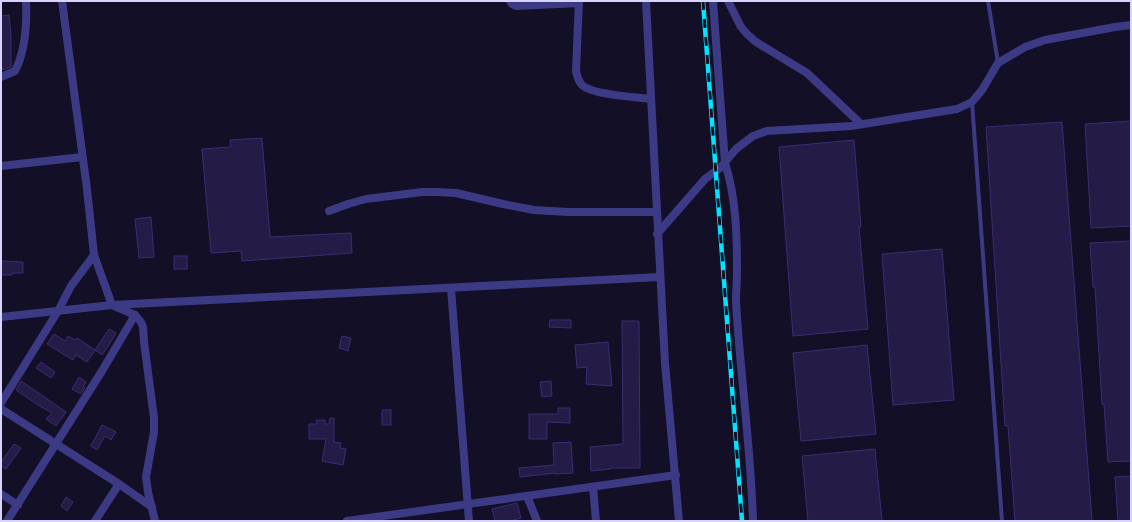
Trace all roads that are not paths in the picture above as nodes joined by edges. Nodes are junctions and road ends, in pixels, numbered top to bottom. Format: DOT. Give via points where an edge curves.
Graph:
graph roads {
  1 [pos="26,1"];
  2 [pos="62,1"];
  3 [pos="510,1"];
  4 [pos="646,1"];
  5 [pos="712,1"];
  6 [pos="728,1"];
  7 [pos="988,1"];
  8 [pos="579,2"];
  9 [pos="1131,25"];
  10 [pos="998,62"];
  11 [pos="1,77"];
  12 [pos="651,99"];
  13 [pos="972,102"];
  14 [pos="861,124"];
  15 [pos="82,157"];
  16 [pos="725,163"];
  17 [pos="1,166"];
  18 [pos="329,211"];
  19 [pos="656,212"];
  20 [pos="657,234"];
  21 [pos="94,255"];
  22 [pos="659,277"];
  23 [pos="451,288"];
  24 [pos="112,305"];
  25 [pos="58,311"];
  26 [pos="1,316"];
  27 [pos="135,316"];
  28 [pos="1,403"];
  29 [pos="1,409"];
  30 [pos="56,444"];
  31 [pos="676,475"];
  32 [pos="119,484"];
  33 [pos="593,487"];
  34 [pos="1,494"];
  35 [pos="527,496"];
  36 [pos="468,504"];
  37 [pos="18,505"];
  38 [pos="152,507"];
  39 [pos="7,521"];
  40 [pos="95,521"];
  41 [pos="155,521"];
  42 [pos="347,521"];
  43 [pos="469,521"];
  44 [pos="536,521"];
  45 [pos="596,521"];
  46 [pos="680,521"];
  47 [pos="754,521"];
  48 [pos="1002,521"];
  1 -- 11 [label="street" via="26,32 19,61 15,71"];
  2 -- 15 [label="street"];
  3 -- 8 [label="street" via="516,6"];
  4 -- 12 [label="street"];
  5 -- 16 [label="street"];
  6 -- 14 [label="street" via="741,28 747,34 807,73"];
  7 -- 10 [label="lane"];
  8 -- 12 [label="street" via="576,70 581,84 590,90"];
  9 -- 10 [label="street" via="1045,40 1025,47"];
  10 -- 13 [label="street"];
  12 -- 19 [label="street"];
  13 -- 14 [label="street" via="958,109"];
  13 -- 48 [label="lane"];
  14 -- 16 [label="street" via="767,131 744,141"];
  15 -- 17 [label="street"];
  15 -- 21 [label="street"];
  16 -- 20 [label="street" via="694,190"];
  16 -- 47 [label="street" via="730,178 737,241 736,300"];
  18 -- 19 [label="street" via="366,199 437,192 456,193 534,210"];
  19 -- 20 [label="street"];
  20 -- 22 [label="street"];
  21 -- 24 [label="street"];
  21 -- 25 [label="street" via="71,286"];
  22 -- 23 [label="street"];
  22 -- 31 [label="street"];
  23 -- 24 [label="street"];
  23 -- 36 [label="street"];
  24 -- 25 [label="street"];
  24 -- 27 [label="street"];
  25 -- 26 [label="street"];
  25 -- 28 [label="street"];
  27 -- 30 [label="street"];
  27 -- 38 [label="street" via="143,327 154,418 146,477"];
  29 -- 30 [label="street"];
  30 -- 32 [label="street"];
  30 -- 37 [label="street"];
  31 -- 33 [label="street"];
  31 -- 46 [label="street"];
  32 -- 38 [label="street"];
  32 -- 40 [label="street"];
  33 -- 35 [label="street"];
  33 -- 45 [label="street"];
  34 -- 37 [label="street"];
  35 -- 36 [label="street"];
  35 -- 44 [label="street"];
  36 -- 42 [label="street"];
  36 -- 43 [label="street"];
  37 -- 39 [label="street"];
  38 -- 41 [label="street"];
}
